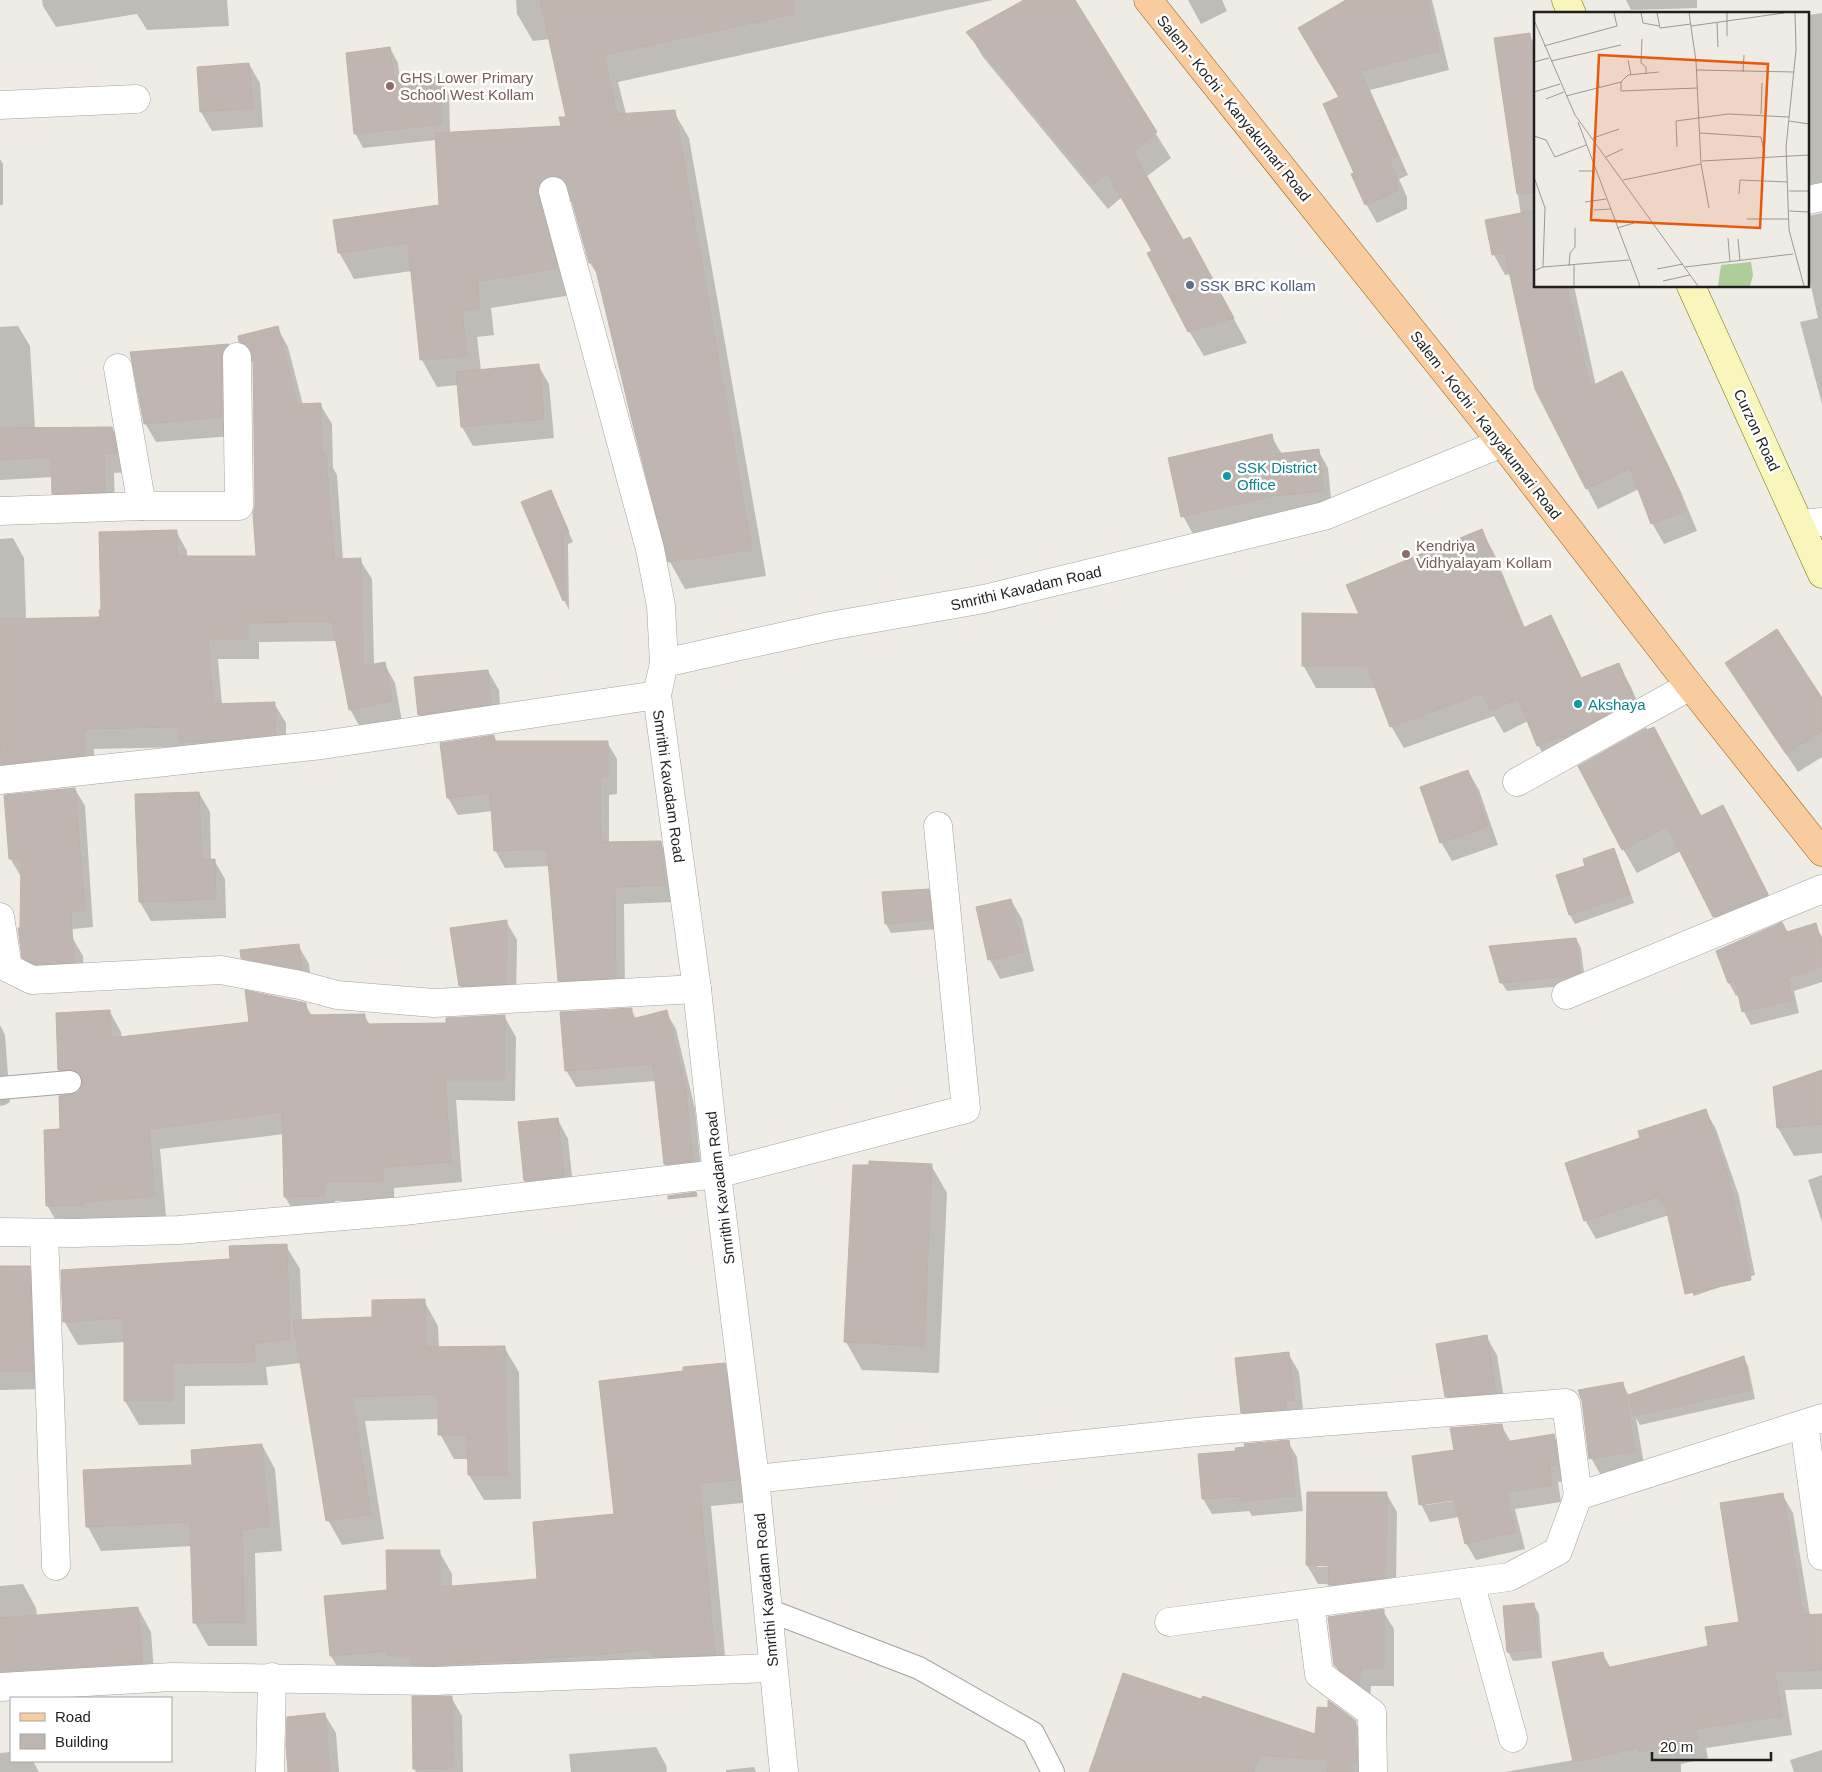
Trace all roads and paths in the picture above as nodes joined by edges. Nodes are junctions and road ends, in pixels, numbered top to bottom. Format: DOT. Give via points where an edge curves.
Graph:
graph roads {
  1 [pos="1148,0"];
  2 [pos="1566,0"];
  3 [pos="1571,12"];
  4 [pos="136,98"];
  5 [pos="0,105"];
  6 [pos="553,191"];
  7 [pos="1692,288"];
  8 [pos="237,357"];
  9 [pos="118,368"];
  10 [pos="1502,444"];
  11 [pos="142,506"];
  12 [pos="0,511"];
  13 [pos="1811,523"];
  14 [pos="1822,574"];
  15 [pos="664,663"];
  16 [pos="1690,686"];
  17 [pos="657,695"];
  18 [pos="0,780"];
  19 [pos="1517,782"];
  20 [pos="938,826"];
  21 [pos="1822,852"];
  22 [pos="1822,889"];
  23 [pos="0,917"];
  24 [pos="697,989"];
  25 [pos="1566,995"];
  26 [pos="70,1082"];
  27 [pos="0,1088"];
  28 [pos="717,1174"];
  29 [pos="0,1232"];
  30 [pos="44,1233"];
  31 [pos="1813,1421"];
  32 [pos="756,1479"];
  33 [pos="1578,1496"];
  34 [pos="1822,1556"];
  35 [pos="56,1566"];
  36 [pos="1470,1582"];
  37 [pos="1310,1604"];
  38 [pos="768,1610"];
  39 [pos="1169,1622"];
  40 [pos="773,1668"];
  41 [pos="272,1677"];
  42 [pos="0,1688"];
  43 [pos="1513,1738"];
  44 [pos="270,1772"];
  45 [pos="784,1772"];
  46 [pos="1053,1772"];
  47 [pos="1373,1772"];
  1 -- 10 [label="main road, Salem - Kochi - Kanyakumari Road"];
  2 -- 3 [label="main road"];
  4 -- 5 [label="street"];
  6 -- 15 [label="street" via="650,549 661,606"];
  7 -- 13 [label="main road, Curzon Road"];
  8 -- 11 [label="street" via="239,506"];
  9 -- 11 [label="street"];
  10 -- 15 [label="street, Smrithi Kavadam Road" via="1324,516 984,599 830,626"];
  10 -- 16 [label="main road, Salem - Kochi - Kanyakumari Road"];
  11 -- 12 [label="street"];
  13 -- 14 [label="main road, Curzon Road"];
  15 -- 17 [label="street, Smrithi Kavadam Road"];
  16 -- 19 [label="street"];
  16 -- 21 [label="main road, Salem - Kochi - Kanyakumari Road"];
  17 -- 18 [label="street" via="322,745"];
  17 -- 24 [label="street, Smrithi Kavadam Road"];
  20 -- 28 [label="street" via="966,1110"];
  22 -- 25 [label="street"];
  23 -- 24 [label="street" via="8,968 32,980 221,970 337,995 434,1003"];
  24 -- 28 [label="street, Smrithi Kavadam Road"];
  26 -- 27 [label="lane"];
  28 -- 30 [label="street" via="404,1211 179,1230"];
  28 -- 32 [label="street, Smrithi Kavadam Road"];
  29 -- 30 [label="street"];
  30 -- 35 [label="street"];
  31 -- 33 [label="street"];
  31 -- 34 [label="street"];
  32 -- 33 [label="street" via="1206,1431 1566,1403"];
  32 -- 38 [label="street, Smrithi Kavadam Road"];
  33 -- 36 [label="street" via="1558,1552 1509,1577"];
  36 -- 37 [label="street"];
  36 -- 43 [label="street"];
  37 -- 39 [label="street"];
  37 -- 47 [label="street" via="1319,1674 1372,1713"];
  38 -- 40 [label="street, Smrithi Kavadam Road"];
  38 -- 46 [label="lane" via="927,1672 1033,1733"];
  40 -- 41 [label="street" via="434,1681"];
  40 -- 45 [label="street, Smrithi Kavadam Road"];
  41 -- 42 [label="street" via="172,1677"];
  41 -- 44 [label="street"];
}
